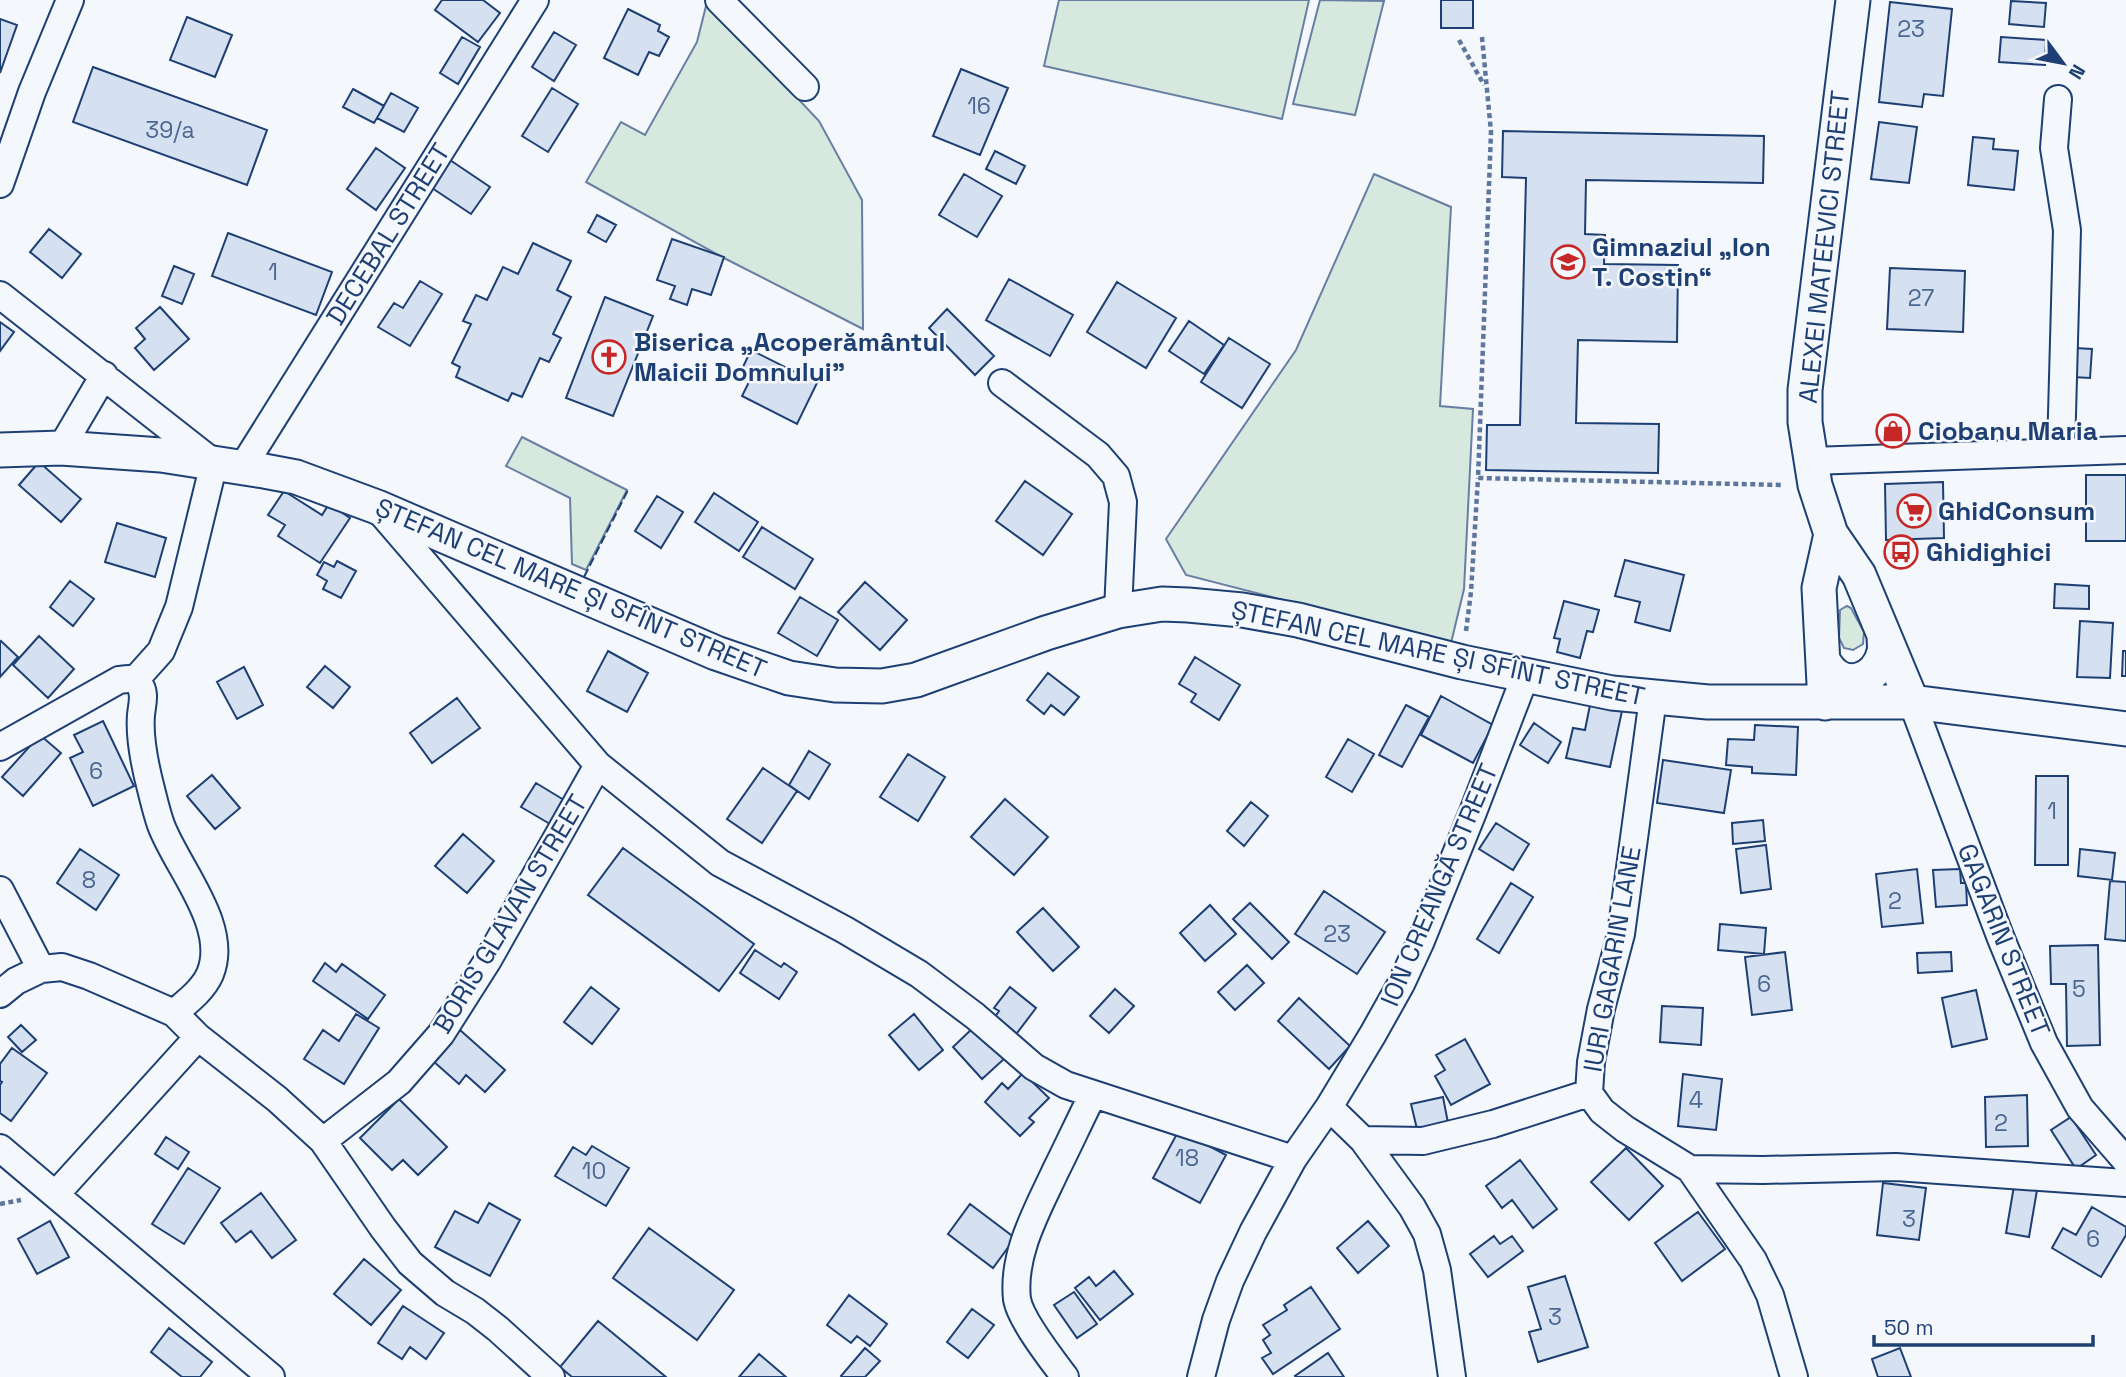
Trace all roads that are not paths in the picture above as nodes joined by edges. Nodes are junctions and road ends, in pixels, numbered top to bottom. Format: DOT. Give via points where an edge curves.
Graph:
graph roads {
  1 [pos="70,0"];
  2 [pos="535,0"];
  3 [pos="719,0"];
  4 [pos="1853,0"];
  5 [pos="805,87"];
  6 [pos="2058,99"];
  7 [pos="0,184"];
  8 [pos="0,295"];
  9 [pos="104,375"];
  10 [pos="1002,383"];
  11 [pos="61,448"];
  12 [pos="0,450"];
  13 [pos="2126,450"];
  14 [pos="2061,452"];
  15 [pos="228,466"];
  16 [pos="1813,473"];
  17 [pos="377,507"];
  18 [pos="1831,534"];
  19 [pos="1118,611"];
  20 [pos="1884,635"];
  21 [pos="1823,656"];
  22 [pos="1526,674"];
  23 [pos="135,680"];
  24 [pos="1653,698"];
  25 [pos="1912,702"];
  26 [pos="1825,703"];
  27 [pos="2126,729"];
  28 [pos="0,747"];
  29 [pos="598,765"];
  30 [pos="0,890"];
  31 [pos="41,969"];
  32 [pos="0,994"];
  33 [pos="174,1013"];
  34 [pos="198,1037"];
  35 [pos="1589,1093"];
  36 [pos="1093,1094"];
  37 [pos="1329,1107"];
  38 [pos="1363,1140"];
  39 [pos="323,1142"];
  40 [pos="0,1147"];
  41 [pos="1293,1159"];
  42 [pos="2126,1161"];
  43 [pos="1690,1169"];
  44 [pos="2126,1182"];
  45 [pos="56,1194"];
  46 [pos="271,1377"];
  47 [pos="551,1377"];
  48 [pos="1065,1377"];
  49 [pos="1201,1377"];
  50 [pos="1452,1377"];
  51 [pos="1794,1377"];
  1 -- 7 [label="street"];
  2 -- 15 [label="street, DECEBAL STREET"];
  3 -- 5 [label="street"];
  4 -- 16 [label="street, ALEXEI MATEEVICI STREET" via="1805,390"];
  6 -- 14 [label="street" via="2054,148 2067,230"];
  8 -- 9 [label="street, ȘTEFAN CEL MARE ȘI SFÎNT STREET"];
  9 -- 11 [label="street"];
  9 -- 15 [label="street, ȘTEFAN CEL MARE ȘI SFÎNT STREET"];
  10 -- 19 [label="street" via="1098,455 1116,476 1123,502"];
  11 -- 12 [label="street, ȘTEFAN CEL MARE ȘI SFÎNT STREET"];
  11 -- 15 [label="street, ȘTEFAN CEL MARE ȘI SFÎNT STREET" via="161,455"];
  13 -- 14 [label="street"];
  14 -- 16 [label="street"];
  15 -- 17 [label="street, ȘTEFAN CEL MARE ȘI SFÎNT STREET" via="296,477"];
  15 -- 23 [label="street" via="161,651"];
  16 -- 18 [label="street, ALEXEI MATEEVICI STREET"];
  17 -- 19 [label="street, ȘTEFAN CEL MARE ȘI SFÎNT STREET" via="716,653 789,678 835,685 882,686 916,680"];
  17 -- 29 [label="street"];
  18 -- 20 [label="street, ALEXEI MATEEVICI STREET" via="1858,575"];
  18 -- 21 [label="street" via="1819,588"];
  19 -- 22 [label="street, ȘTEFAN CEL MARE ȘI SFÎNT STREET" via="1162,604 1241,610"];
  20 -- 21 [label="street" via="1881,659 1863,679 1844,681 1835,676"];
  20 -- 25 [label="street, ALEXEI MATEEVICI STREET"];
  21 -- 26 [label="street"];
  22 -- 24 [label="street, ȘTEFAN CEL MARE ȘI SFÎNT STREET"];
  22 -- 37 [label="street, ION CREANGĂ STREET" via="1420,943"];
  23 -- 28 [label="street" via="119,680"];
  23 -- 33 [label="street" via="144,694 142,736 161,825 212,932 210,973 197,993"];
  24 -- 26 [label="street, ȘTEFAN CEL MARE ȘI SFÎNT STREET"];
  24 -- 35 [label="street, IURI GAGARIN LANE" via="1621,934 1601,1009"];
  25 -- 26 [label="street, ȘTEFAN CEL MARE ȘI SFÎNT STREET"];
  25 -- 27 [label="street, ȘTEFAN CEL MARE ȘI SFÎNT STREET"];
  25 -- 42 [label="street, GAGARIN STREET" via="2044,1043 2080,1108"];
  29 -- 36 [label="street" via="720,863 919,974 1034,1067"];
  29 -- 39 [label="street, BORIS GLAVAN STREET" via="488,960 440,1034 399,1082"];
  30 -- 31 [label="street"];
  31 -- 32 [label="street"];
  31 -- 33 [label="street" via="62,967"];
  33 -- 34 [label="street"];
  34 -- 39 [label="street"];
  34 -- 45 [label="street"];
  35 -- 38 [label="street" via="1423,1141"];
  35 -- 43 [label="street, IURI GAGARIN LANE" via="1602,1111 1625,1129"];
  36 -- 41 [label="street"];
  36 -- 48 [label="street" via="1037,1210 1018,1277 1017,1302"];
  37 -- 38 [label="street"];
  37 -- 41 [label="street, ION CREANGĂ STREET"];
  38 -- 50 [label="street" via="1427,1234 1437,1270"];
  39 -- 47 [label="street" via="410,1263 498,1329"];
  40 -- 45 [label="street"];
  41 -- 49 [label="street, ION CREANGĂ STREET" via="1230,1281"];
  43 -- 44 [label="street" via="1896,1167"];
  43 -- 51 [label="street, IURI GAGARIN LANE" via="1759,1271"];
  45 -- 46 [label="street"];
}
